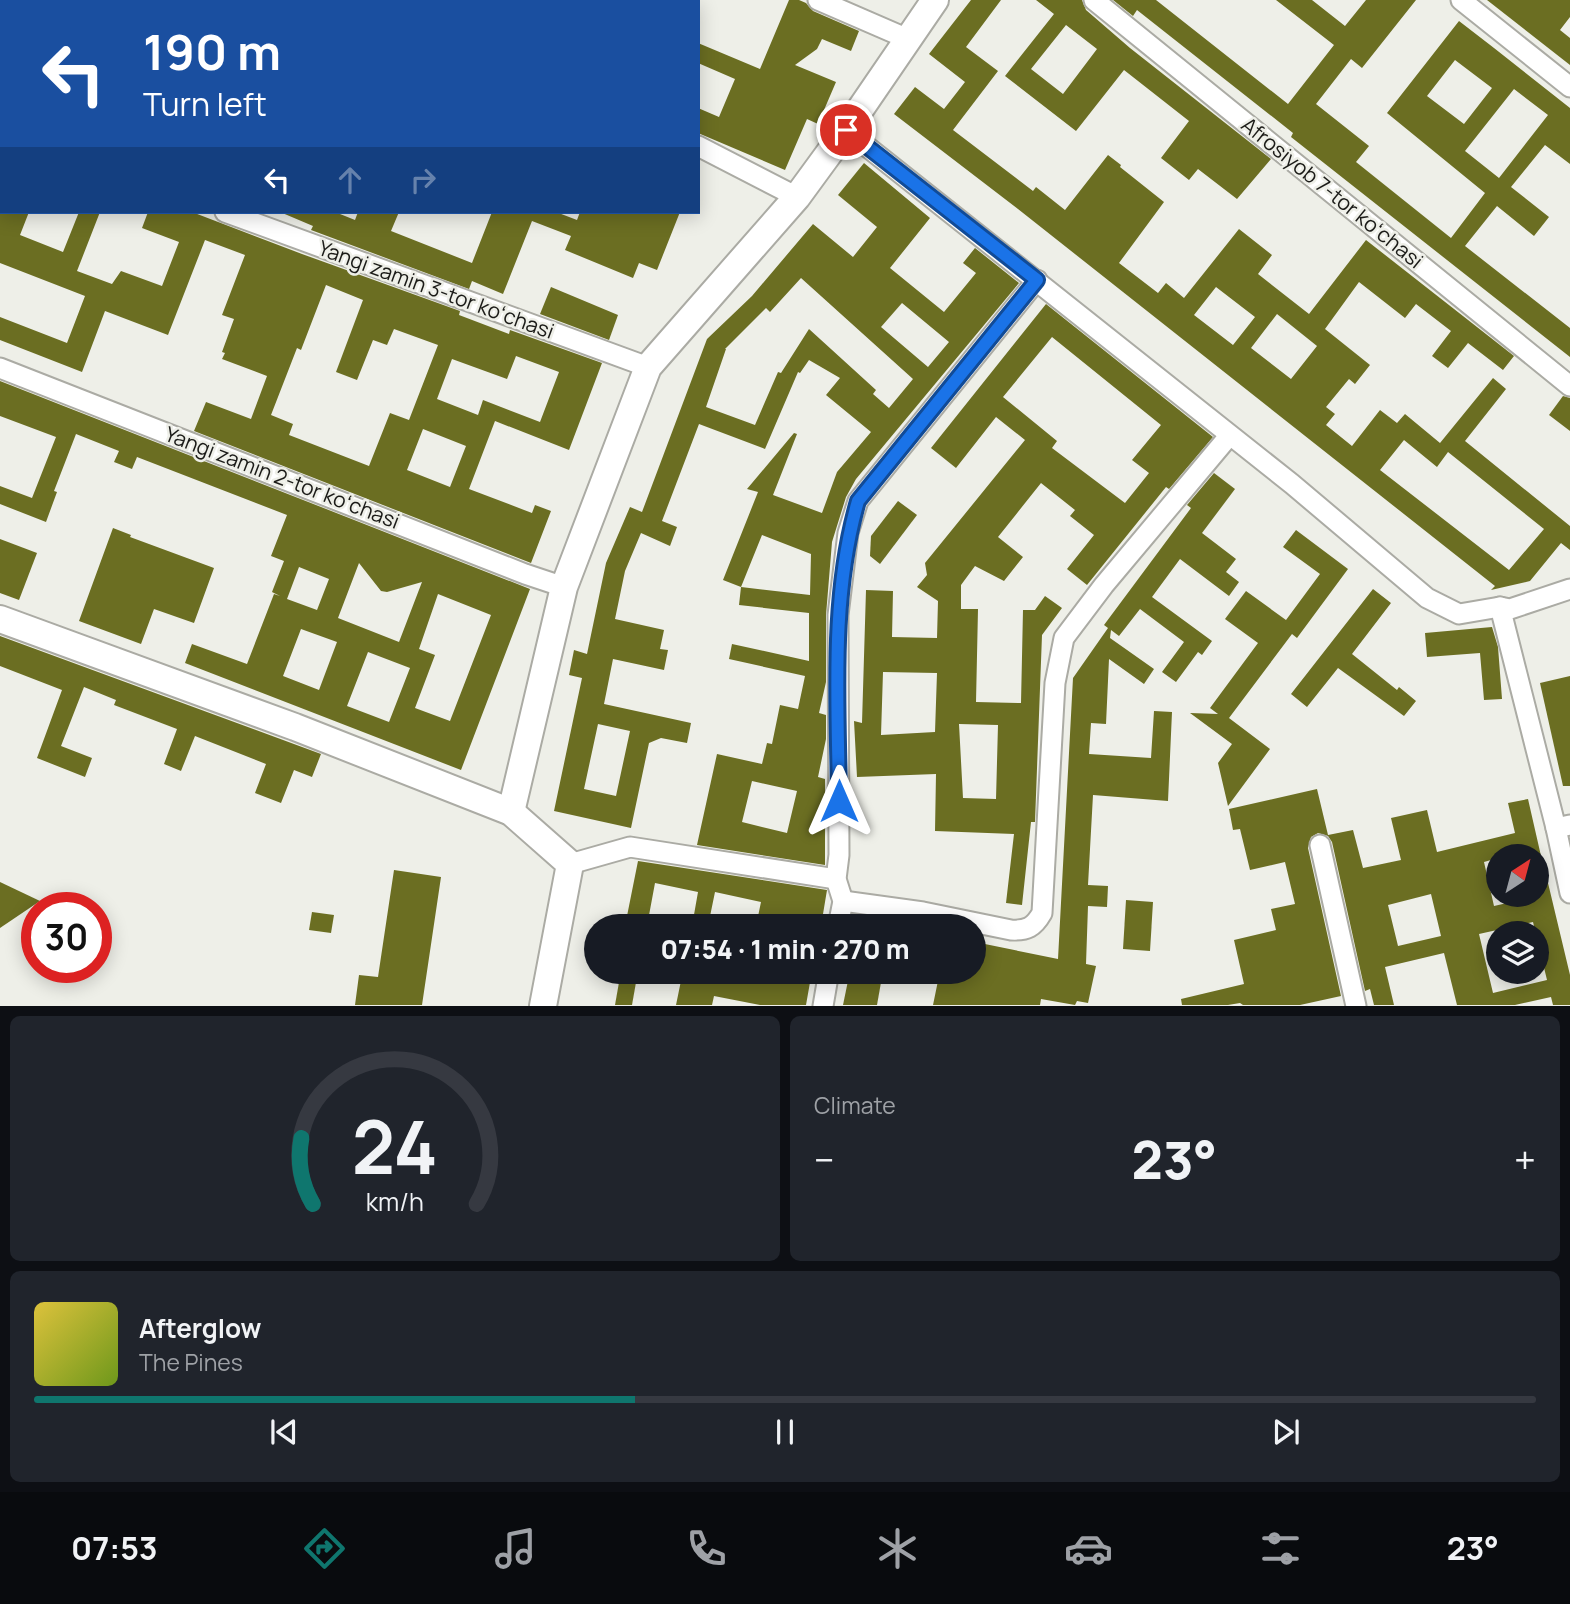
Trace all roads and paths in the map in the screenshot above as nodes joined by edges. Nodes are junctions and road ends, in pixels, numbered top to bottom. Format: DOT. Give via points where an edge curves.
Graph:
graph roads {
  1 [pos="818,0"];
  2 [pos="935,0"];
  3 [pos="1094,0"];
  4 [pos="1461,0"];
  5 [pos="908,39"];
  6 [pos="1570,87"];
  7 [pos="846,130"];
  8 [pos="700,147"];
  9 [pos="797,197"];
  10 [pos="230,214"];
  11 [pos="1037,280"];
  12 [pos="648,367"];
  13 [pos="0,368"];
  14 [pos="1570,386"];
  15 [pos="1229,436"];
  16 [pos="565,587"];
  17 [pos="1570,589"];
  18 [pos="1500,607"];
  19 [pos="0,619"];
  20 [pos="511,812"];
  21 [pos="1563,826"];
  22 [pos="1320,845"];
  23 [pos="570,864"];
  24 [pos="836,879"];
  25 [pos="1570,893"];
  26 [pos="843,901"];
  27 [pos="840,914"];
  28 [pos="827,984"];
  29 [pos="543,1006"];
  30 [pos="823,1006"];
  31 [pos="1356,1006"];
  1 -- 5 [label="street"];
  2 -- 5 [label="street"];
  3 -- 14 [label="street, Afrosiyob 7-tor koʻchasi"];
  4 -- 6 [label="street"];
  5 -- 7 [label="street"];
  7 -- 9 [label="street"];
  7 -- 11 [label="street"];
  8 -- 9 [label="street"];
  9 -- 12 [label="street"];
  10 -- 12 [label="street, Yangi zamin 3-tor koʻchasi"];
  11 -- 15 [label="street"];
  11 -- 24 [label="street" via="858,501 848,533 838,615"];
  12 -- 16 [label="street"];
  13 -- 16 [label="street, Yangi zamin 2-tor koʻchasi"];
  15 -- 18 [label="street" via="1427,598 1459,614"];
  15 -- 26 [label="street" via="1064,638 1055,683 1042,913 1035,924 1024,931 1011,930"];
  16 -- 20 [label="street"];
  17 -- 18 [label="street" via="1510,609"];
  18 -- 21 [label="street"];
  19 -- 20 [label="street"];
  20 -- 23 [label="street"];
  21 -- 25 [label="street"];
  22 -- 31 [label="street"];
  23 -- 24 [label="street" via="630,847"];
  23 -- 29 [label="street"];
  24 -- 26 [label="street"];
  26 -- 27 [label="street"];
  28 -- 30 [label="street"];
}
